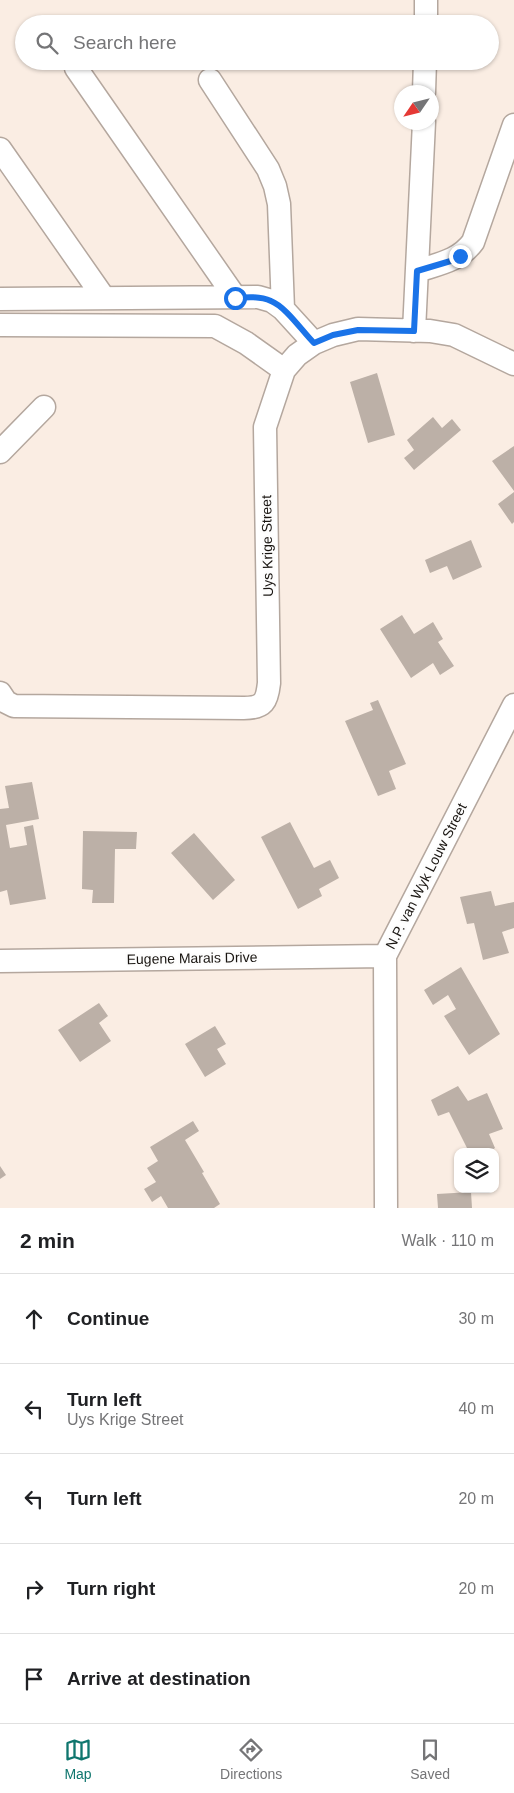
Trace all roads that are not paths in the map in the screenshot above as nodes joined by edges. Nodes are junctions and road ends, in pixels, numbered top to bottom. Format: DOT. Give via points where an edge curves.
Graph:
graph roads {
  1 [pos="426,0"];
  2 [pos="426,15"];
  3 [pos="77,70"];
  4 [pos="425,70"];
  5 [pos="210,80"];
  6 [pos="424,85"];
  7 [pos="514,125"];
  8 [pos="424,130"];
  9 [pos="0,150"];
  10 [pos="417,271"];
  11 [pos="104,298"];
  12 [pos="235,298"];
  13 [pos="0,299"];
  14 [pos="283,309"];
  15 [pos="0,325"];
  16 [pos="414,331"];
  17 [pos="314,343"];
  18 [pos="514,364"];
  19 [pos="284,370"];
  20 [pos="44,407"];
  21 [pos="0,452"];
  22 [pos="0,693"];
  23 [pos="514,704"];
  24 [pos="385,956"];
  25 [pos="0,961"];
  26 [pos="386,1208"];
  1 -- 2 [label="street"];
  3 -- 12 [label="street"];
  4 -- 6 [label="street"];
  5 -- 14 [label="street" via="268,169 275,186 279,204"];
  7 -- 10 [label="street" via="473,242 454,260"];
  8 -- 10 [label="street"];
  9 -- 11 [label="street"];
  10 -- 16 [label="street"];
  11 -- 12 [label="street"];
  11 -- 13 [label="street"];
  12 -- 14 [label="street" via="258,297"];
  14 -- 17 [label="street"];
  15 -- 19 [label="street" via="215,326"];
  16 -- 17 [label="street, Uys Krige Street" via="358,330"];
  16 -- 18 [label="street, Uys Krige Street" via="454,335"];
  17 -- 19 [label="street, Uys Krige Street"];
  19 -- 22 [label="street, Uys Krige Street" via="265,427 268,693 264,702 253,708 14,706 6,702"];
  20 -- 21 [label="street"];
  23 -- 24 [label="street, N.P. van Wyk Louw Street"];
  24 -- 25 [label="street, Eugene Marais Drive"];
  24 -- 26 [label="street, N.P. van Wyk Louw Street"];
}
